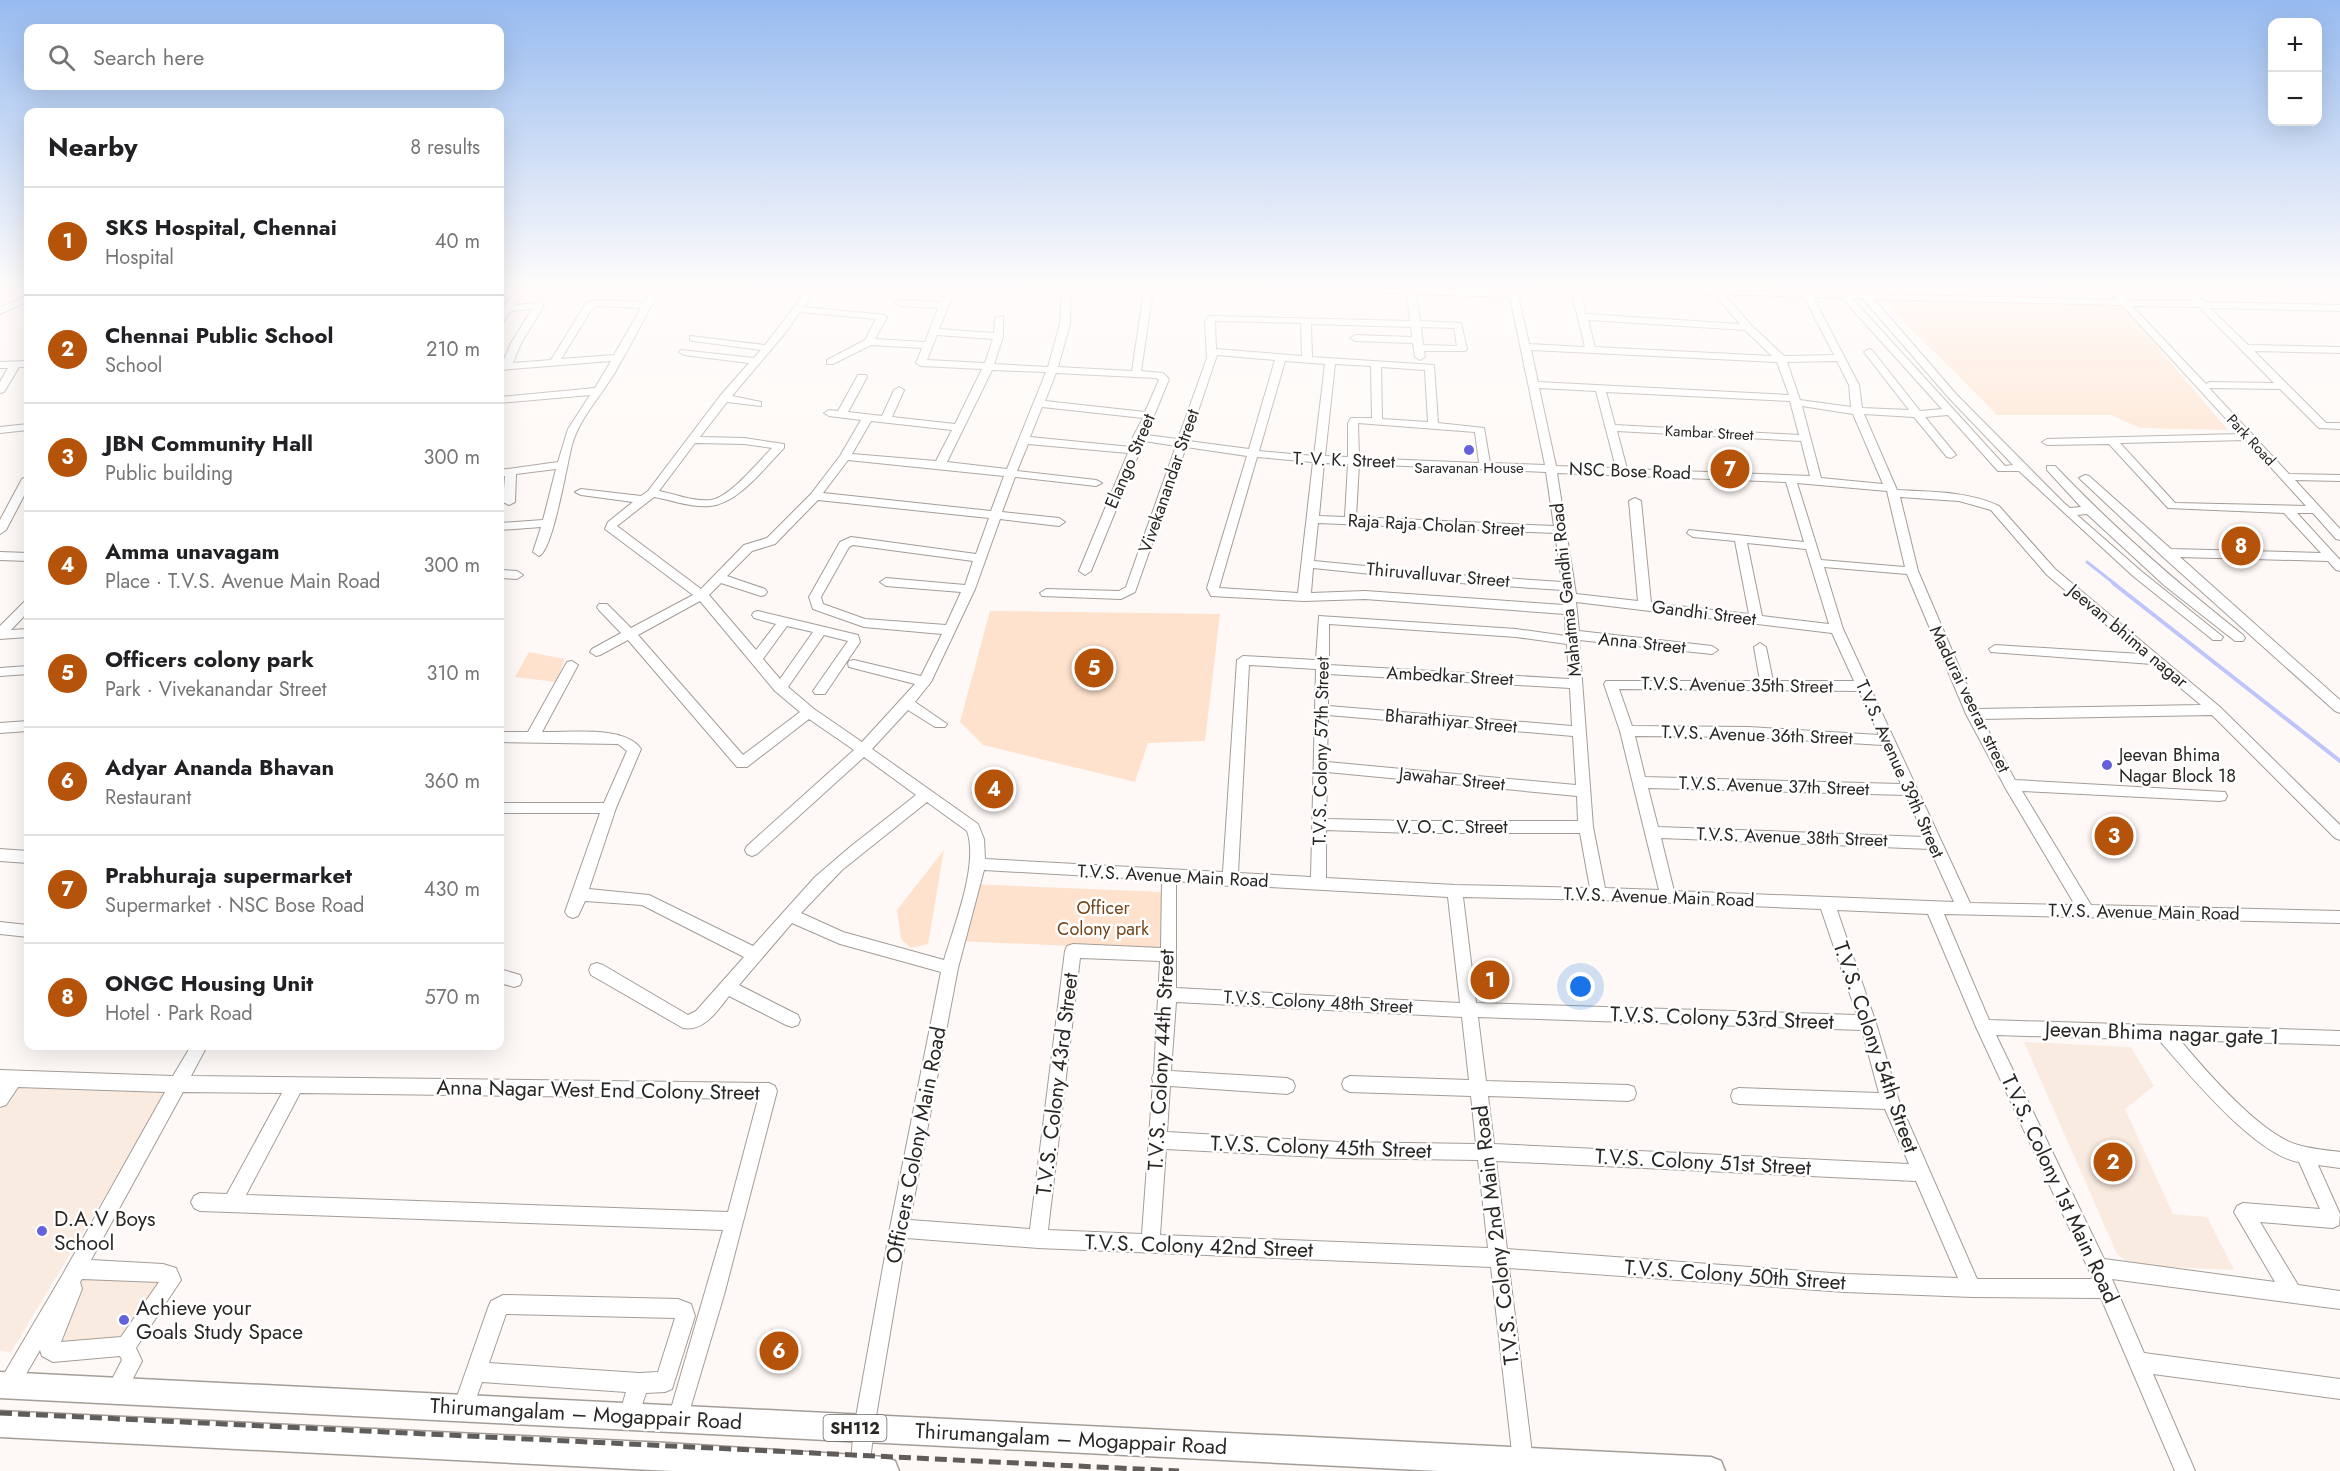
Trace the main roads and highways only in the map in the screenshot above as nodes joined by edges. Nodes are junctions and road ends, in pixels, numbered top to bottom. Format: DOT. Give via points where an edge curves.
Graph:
graph roads {
  1 [pos="4,1385"];
  2 [pos="0,1424"];
  3 [pos="665,1464"];
  4 [pos="872,1470"];
  5 [pos="1698,1471"];
  1 -- 5 [label="main road, Thirumangalam – Mogappair Road / SH112"];
  2 -- 3 [label="main road, Thirumangalam – Mogappair Road / SH112"];
  3 -- 4 [label="main road, Thirumangalam – Mogappair Road / SH112"];
}
